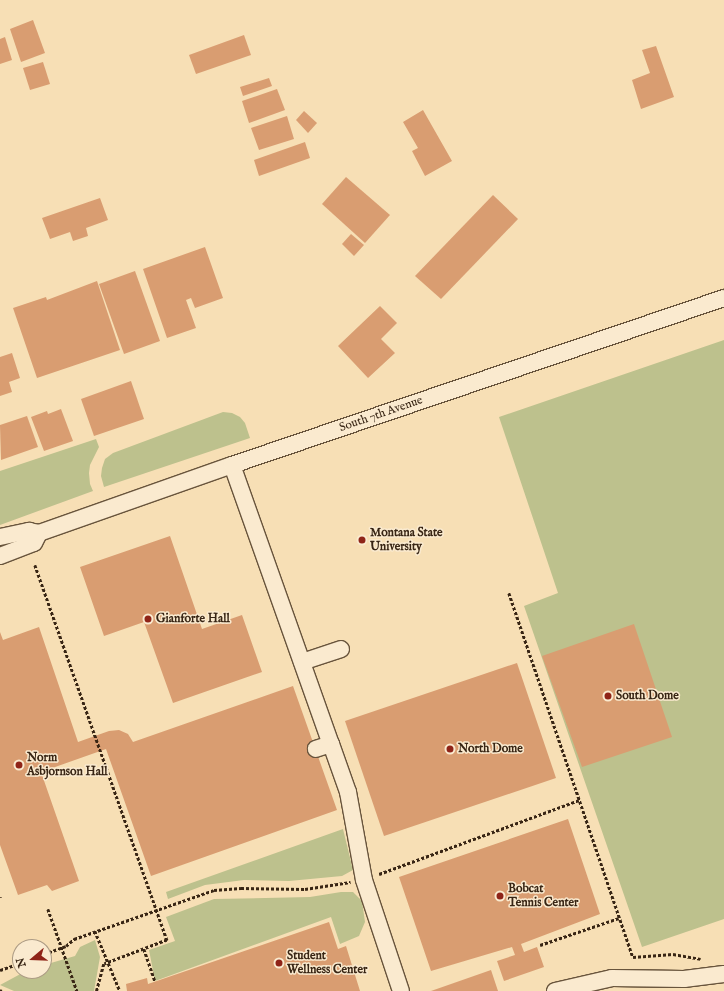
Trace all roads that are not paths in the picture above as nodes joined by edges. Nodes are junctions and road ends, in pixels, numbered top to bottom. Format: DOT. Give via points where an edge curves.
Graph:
graph roads {
  1 [pos="724,298"];
  2 [pos="232,465"];
  3 [pos="39,533"];
  4 [pos="0,537"];
  5 [pos="0,556"];
  6 [pos="341,648"];
  7 [pos="302,662"];
  8 [pos="724,974"];
  9 [pos="401,991"];
  10 [pos="555,991"];
  1 -- 2 [label="street, South 7th Avenue"];
  2 -- 3 [label="street, South 7th Avenue"];
  2 -- 7 [label="street"];
  3 -- 4 [label="street, South 7th Avenue" via="29,531"];
  3 -- 5 [label="street, South 7th Avenue" via="34,543"];
  6 -- 7 [label="street"];
  7 -- 9 [label="street" via="323,746 348,792 364,880"];
  8 -- 10 [label="street" via="684,980 612,978"];
}
